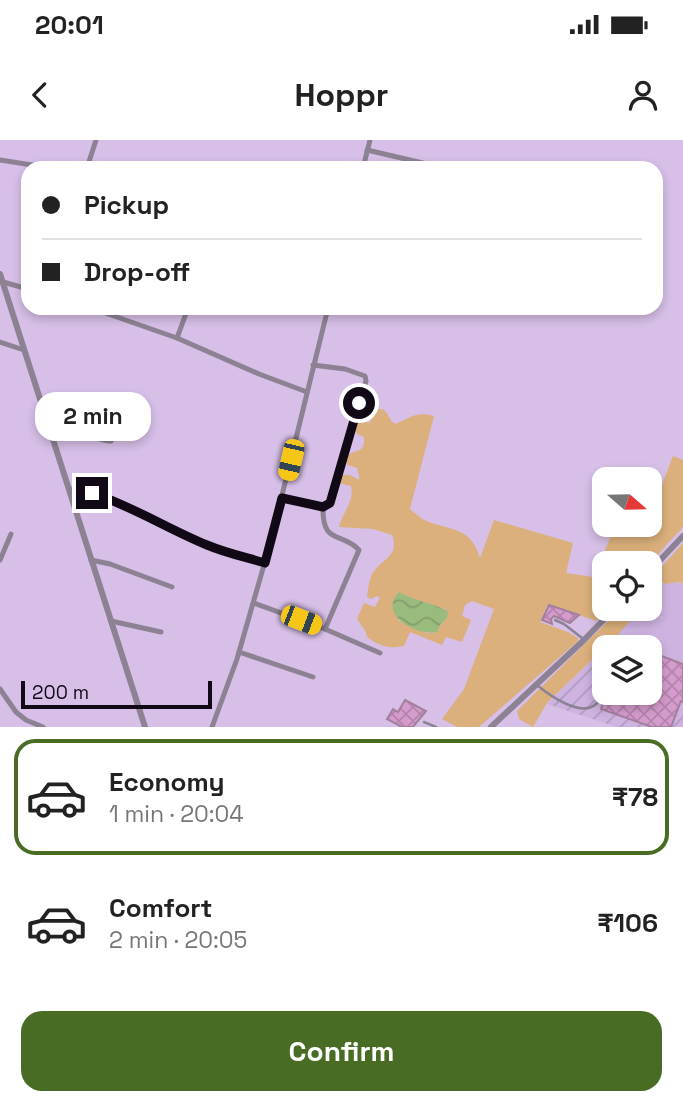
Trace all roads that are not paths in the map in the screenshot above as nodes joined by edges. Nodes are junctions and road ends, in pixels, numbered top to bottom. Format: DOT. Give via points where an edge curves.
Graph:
graph roads {
  1 [pos="96,140"];
  2 [pos="360,140"];
  3 [pos="369,141"];
  4 [pos="367,150"];
  5 [pos="0,160"];
  6 [pos="88,161"];
  7 [pos="365,161"];
  8 [pos="414,161"];
  9 [pos="21,163"];
  10 [pos="0,274"];
  11 [pos="3,282"];
  12 [pos="21,287"];
  13 [pos="112,315"];
  14 [pos="122,315"];
  15 [pos="185,315"];
  16 [pos="326,315"];
  17 [pos="121,318"];
  18 [pos="177,338"];
  19 [pos="0,342"];
  20 [pos="24,350"];
  21 [pos="313,365"];
  22 [pos="307,391"];
  23 [pos="121,412"];
  24 [pos="51,432"];
  25 [pos="69,489"];
  26 [pos="282,498"];
  27 [pos="323,507"];
  28 [pos="11,534"];
  29 [pos="683,536"];
  30 [pos="662,558"];
  31 [pos="0,560"];
  32 [pos="91,560"];
  33 [pos="265,563"];
  34 [pos="172,587"];
  35 [pos="254,603"];
  36 [pos="555,620"];
  37 [pos="111,621"];
  38 [pos="602,621"];
  39 [pos="325,629"];
  40 [pos="161,632"];
  41 [pos="584,640"];
  42 [pos="239,652"];
  43 [pos="380,653"];
  44 [pos="313,677"];
  45 [pos="539,687"];
  46 [pos="0,689"];
  47 [pos="594,705"];
  48 [pos="26,720"];
  49 [pos="424,722"];
  50 [pos="22,727"];
  51 [pos="43,727"];
  52 [pos="145,727"];
  53 [pos="212,727"];
  54 [pos="436,727"];
  55 [pos="491,727"];
  1 -- 6 [label="street"];
  2 -- 3 [label="street"];
  3 -- 4 [label="street"];
  4 -- 7 [label="street"];
  4 -- 8 [label="street"];
  5 -- 9 [label="street"];
  10 -- 11 [label="street"];
  11 -- 12 [label="street"];
  11 -- 20 [label="street"];
  13 -- 17 [label="street"];
  14 -- 17 [label="street"];
  15 -- 18 [label="street"];
  16 -- 21 [label="street"];
  17 -- 18 [label="street"];
  18 -- 22 [label="street"];
  19 -- 20 [label="street"];
  20 -- 24 [label="street"];
  21 -- 22 [label="street"];
  21 -- 27 [label="street" via="366,377 330,503"];
  22 -- 26 [label="street"];
  23 -- 24 [label="street" via="111,441"];
  24 -- 25 [label="street"];
  25 -- 32 [label="street"];
  25 -- 33 [label="street" via="111,499 205,544"];
  26 -- 27 [label="street"];
  26 -- 33 [label="street"];
  27 -- 39 [label="street" via="326,530 359,550"];
  28 -- 31 [label="street"];
  29 -- 30 [label="street"];
  32 -- 34 [label="street"];
  32 -- 37 [label="street"];
  33 -- 35 [label="street"];
  35 -- 39 [label="street"];
  35 -- 42 [label="street"];
  36 -- 41 [label="lane"];
  37 -- 40 [label="street"];
  37 -- 52 [label="street"];
  38 -- 41 [label="street"];
  39 -- 43 [label="street"];
  41 -- 45 [label="street"];
  42 -- 44 [label="street"];
  42 -- 53 [label="street"];
  45 -- 47 [label="lane" via="571,705"];
  45 -- 55 [label="street"];
  46 -- 48 [label="street"];
  48 -- 50 [label="street"];
  48 -- 51 [label="street"];
  49 -- 54 [label="lane"];
}
